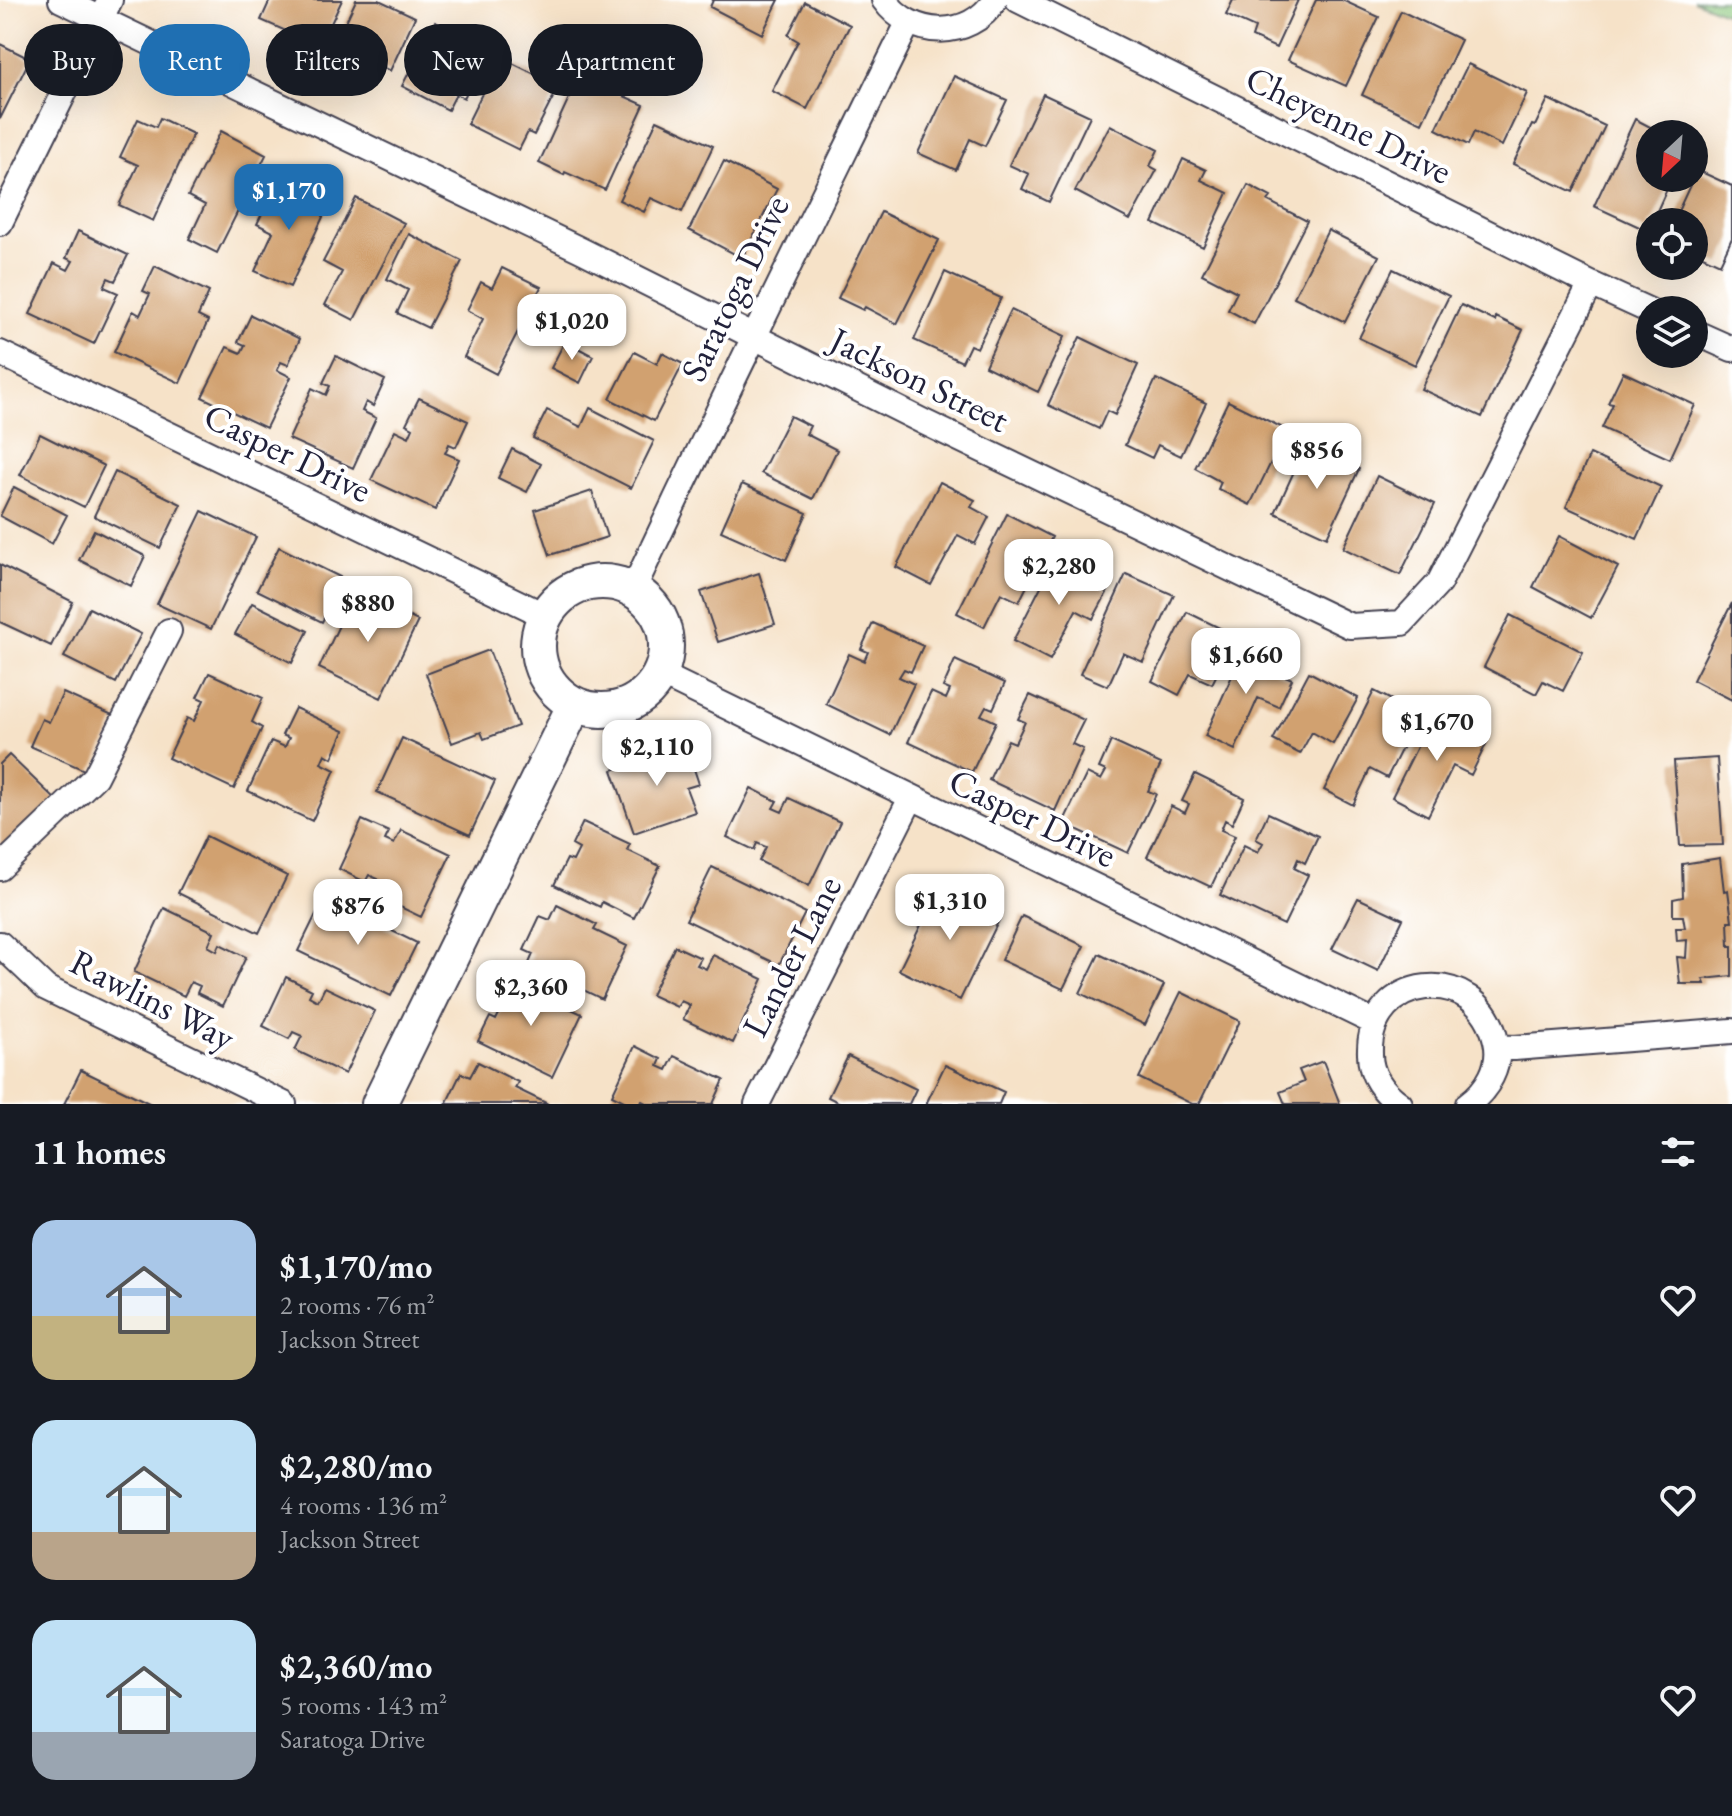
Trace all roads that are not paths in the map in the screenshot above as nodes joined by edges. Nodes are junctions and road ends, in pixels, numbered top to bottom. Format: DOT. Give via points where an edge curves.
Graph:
graph roads {
  1 [pos="61,0"];
  2 [pos="884,0"];
  3 [pos="995,0"];
  4 [pos="1018,0"];
  5 [pos="106,10"];
  6 [pos="908,23"];
  7 [pos="0,223"];
  8 [pos="1591,284"];
  9 [pos="1636,305"];
  10 [pos="754,337"];
  11 [pos="1708,338"];
  12 [pos="1732,349"];
  13 [pos="0,353"];
  14 [pos="633,590"];
  15 [pos="546,616"];
  16 [pos="169,631"];
  17 [pos="660,674"];
  18 [pos="575,704"];
  19 [pos="911,798"];
  20 [pos="0,868"];
  21 [pos="0,944"];
  22 [pos="1375,1023"];
  23 [pos="1732,1031"];
  24 [pos="1498,1047"];
  25 [pos="284,1104"];
  26 [pos="379,1104"];
  27 [pos="757,1104"];
  28 [pos="1400,1104"];
  29 [pos="1468,1104"];
  1 -- 5 [label="street, Jackson Street"];
  2 -- 6 [label="street"];
  3 -- 6 [label="street" via="977,19 960,27 942,30"];
  4 -- 8 [label="street, Cheyenne Drive"];
  5 -- 7 [label="street"];
  5 -- 10 [label="street, Jackson Street"];
  6 -- 10 [label="street, Saratoga Drive"];
  8 -- 9 [label="street, Cheyenne Drive"];
  8 -- 10 [label="street, Jackson Street" via="1439,583 1402,623 1350,626"];
  10 -- 14 [label="street, Saratoga Drive"];
  11 -- 12 [label="street"];
  13 -- 15 [label="street, Casper Drive"];
  14 -- 15 [label="street" via="618,583 584,584 556,601"];
  14 -- 17 [label="street" via="660,617 666,636"];
  15 -- 18 [label="street" via="539,634 544,673"];
  16 -- 20 [label="street" via="95,777"];
  17 -- 18 [label="street" via="631,703 612,709"];
  17 -- 19 [label="street, Casper Drive"];
  18 -- 26 [label="street"];
  19 -- 22 [label="street, Casper Drive"];
  19 -- 27 [label="street, Lander Lane"];
  21 -- 25 [label="street, Rawlins Way" via="46,988"];
  22 -- 24 [label="street" via="1399,996 1416,988 1452,989 1483,1009"];
  22 -- 28 [label="street" via="1370,1062 1377,1081"];
  23 -- 24 [label="street"];
  24 -- 29 [label="street" via="1490,1080"];
}
